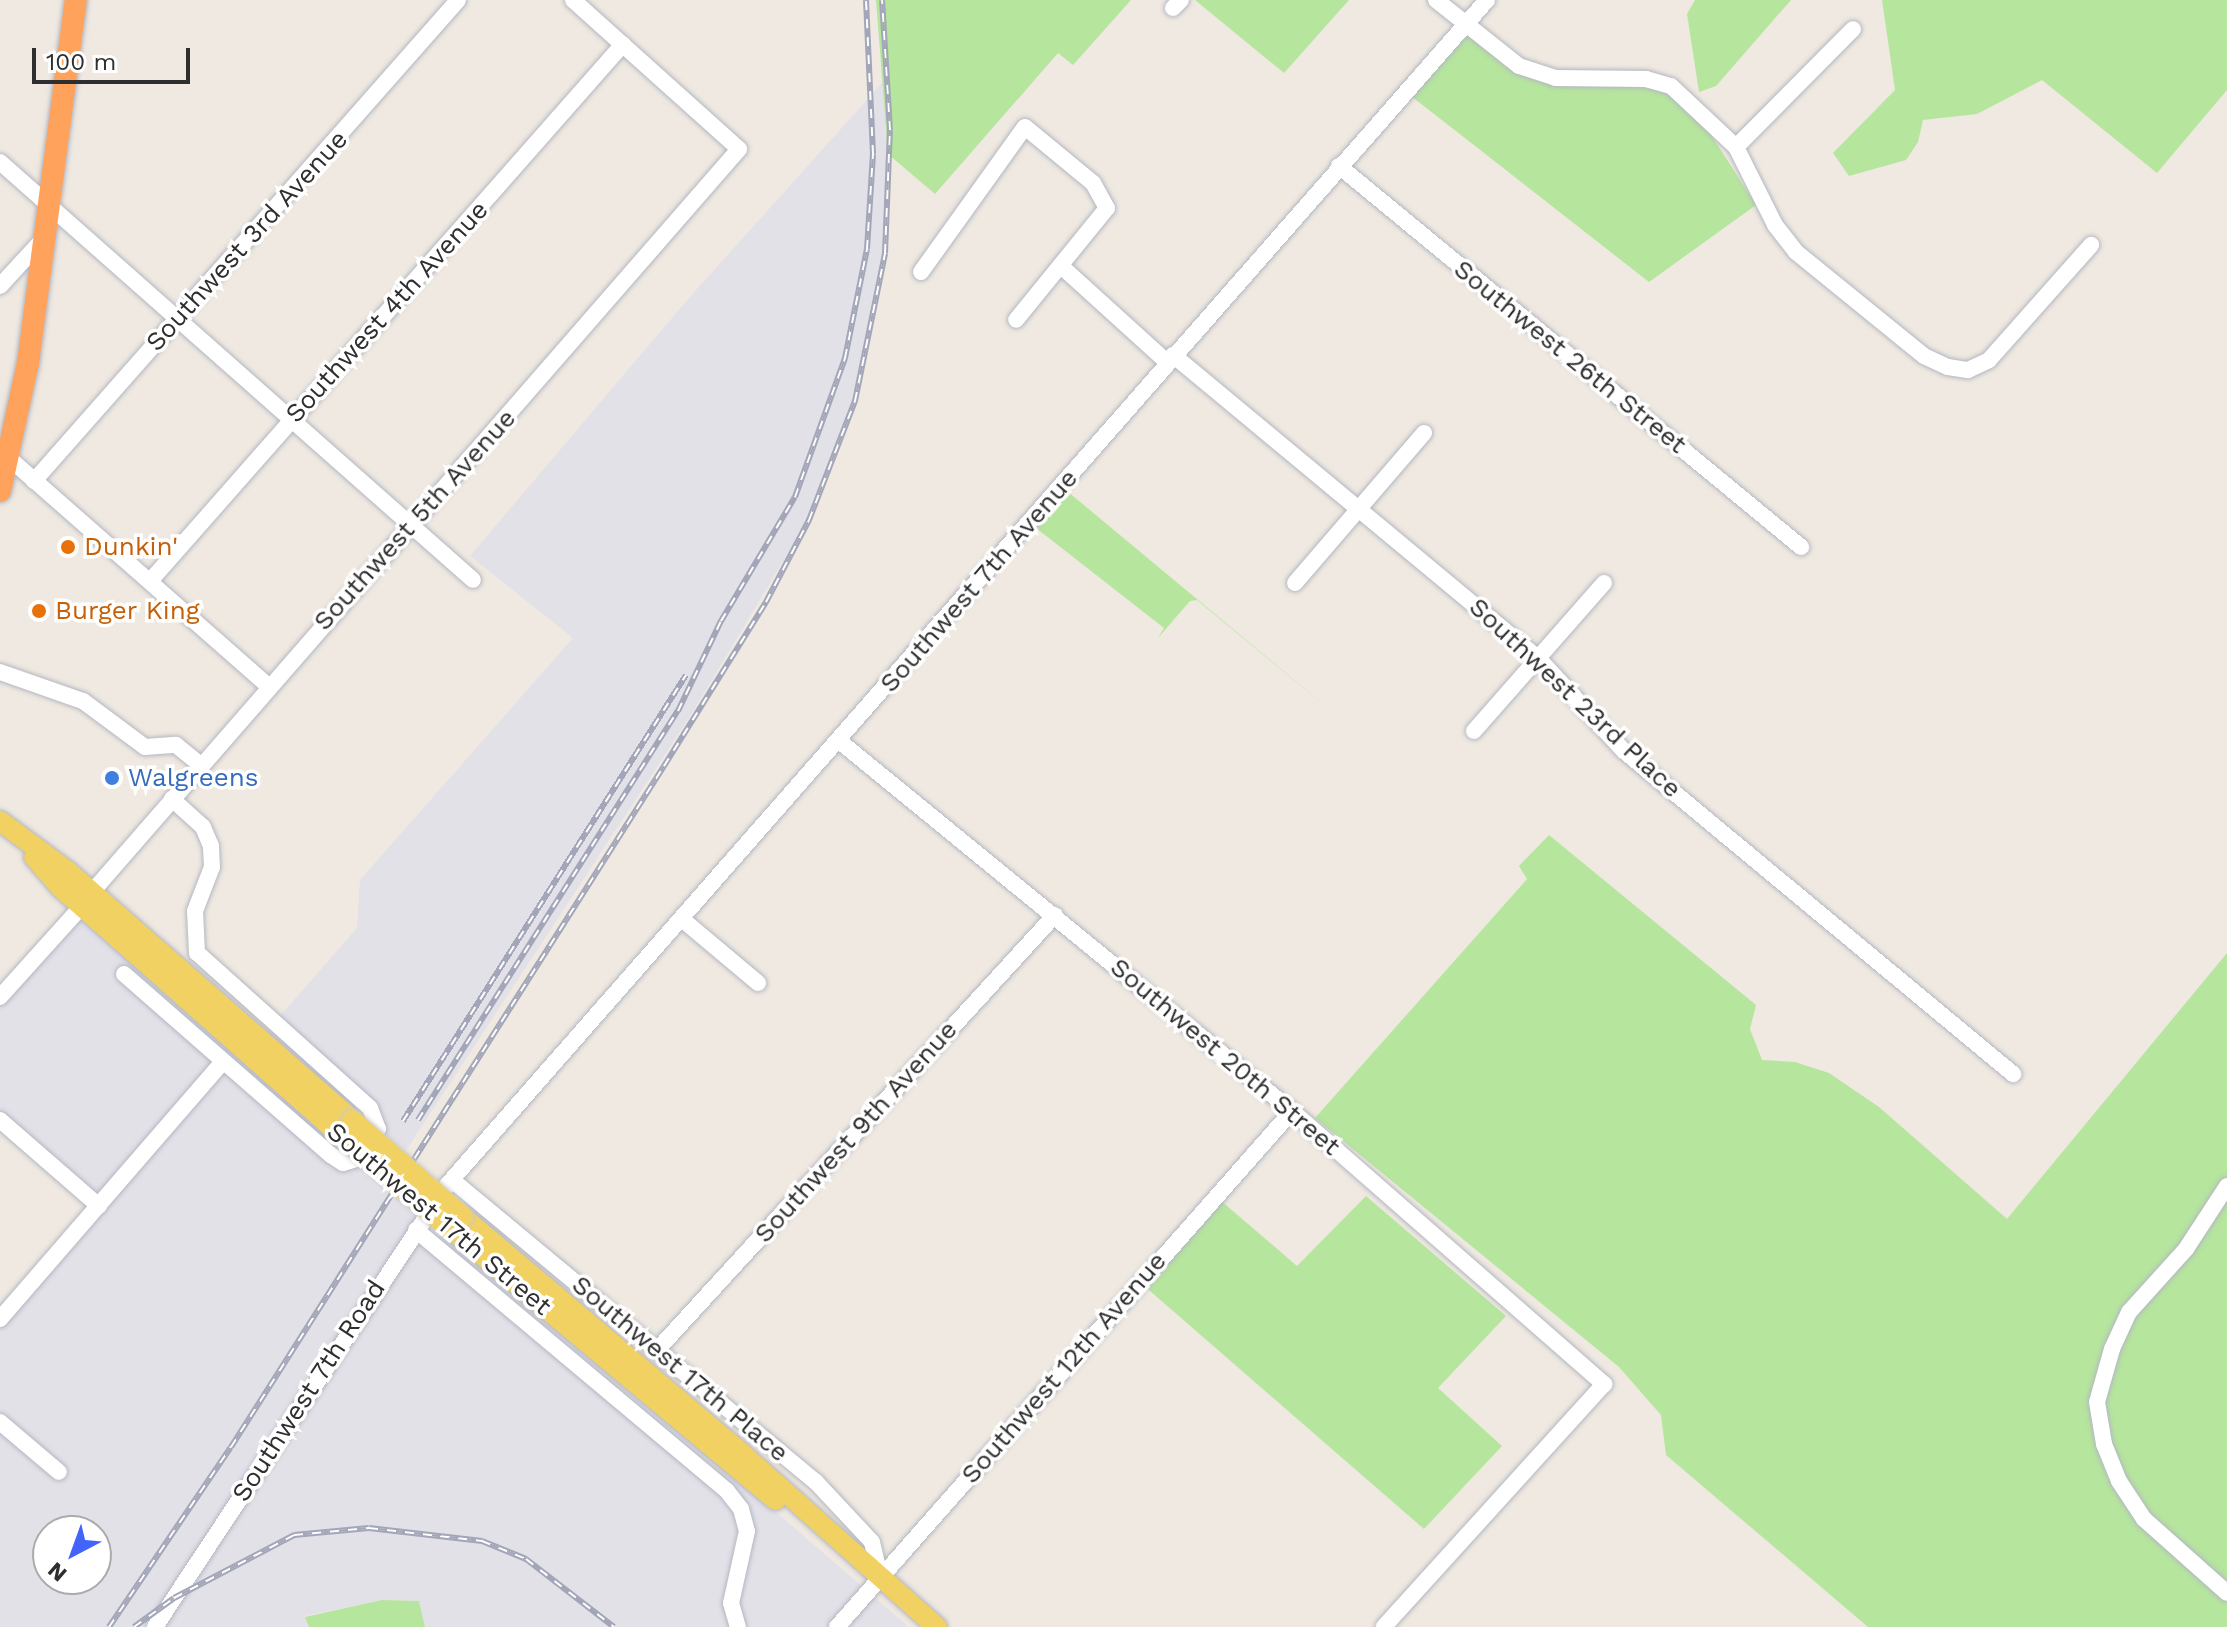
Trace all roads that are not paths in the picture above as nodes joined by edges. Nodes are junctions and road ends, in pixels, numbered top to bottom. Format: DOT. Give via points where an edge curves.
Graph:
graph roads {
  1 [pos="76,0"];
  2 [pos="458,0"];
  3 [pos="573,0"];
  4 [pos="1436,0"];
  5 [pos="1487,0"];
  6 [pos="1465,26"];
  7 [pos="1853,29"];
  8 [pos="623,44"];
  9 [pos="1736,147"];
  10 [pos="0,162"];
  11 [pos="1339,166"];
  12 [pos="49,205"];
  13 [pos="45,236"];
  14 [pos="2091,245"];
  15 [pos="1061,266"];
  16 [pos="921,272"];
  17 [pos="0,286"];
  18 [pos="180,318"];
  19 [pos="1016,320"];
  20 [pos="1170,358"];
  21 [pos="292,418"];
  22 [pos="1424,433"];
  23 [pos="4,454"];
  24 [pos="34,481"];
  25 [pos="0,491"];
  26 [pos="1361,507"];
  27 [pos="412,525"];
  28 [pos="1801,547"];
  29 [pos="151,580"];
  30 [pos="473,580"];
  31 [pos="1295,583"];
  32 [pos="1604,583"];
  33 [pos="1539,659"];
  34 [pos="0,672"];
  35 [pos="268,686"];
  36 [pos="1474,731"];
  37 [pos="838,740"];
  38 [pos="201,765"];
  39 [pos="172,799"];
  40 [pos="0,821"];
  41 [pos="87,899"];
  42 [pos="1055,915"];
  43 [pos="683,920"];
  44 [pos="124,974"];
  45 [pos="758,983"];
  46 [pos="0,997"];
  47 [pos="223,1062"];
  48 [pos="2013,1074"];
  49 [pos="1292,1111"];
  50 [pos="0,1120"];
  51 [pos="470,1161"];
  52 [pos="452,1180"];
  53 [pos="2227,1186"];
  54 [pos="99,1206"];
  55 [pos="416,1230"];
  56 [pos="0,1319"];
  57 [pos="658,1349"];
  58 [pos="0,1422"];
  59 [pos="59,1472"];
  60 [pos="880,1578"];
  61 [pos="2227,1593"];
  62 [pos="155,1627"];
  63 [pos="738,1627"];
  64 [pos="837,1627"];
  65 [pos="937,1627"];
  66 [pos="1384,1627"];
  1 -- 12 [label="highway"];
  2 -- 18 [label="street, Southwest 3rd Avenue"];
  3 -- 8 [label="street"];
  4 -- 6 [label="street"];
  5 -- 6 [label="street, Southwest 7th Avenue"];
  6 -- 9 [label="street" via="1519,66 1555,78 1646,79 1671,86"];
  6 -- 11 [label="street, Southwest 7th Avenue"];
  7 -- 9 [label="street"];
  8 -- 21 [label="street, Southwest 4th Avenue"];
  8 -- 27 [label="street, Southwest 5th Avenue" via="739,149"];
  9 -- 14 [label="street" via="1775,225 1796,252 1924,356 1948,367 1968,370 1989,360"];
  10 -- 12 [label="street"];
  11 -- 20 [label="street, Southwest 7th Avenue"];
  11 -- 28 [label="street, Southwest 26th Street"];
  12 -- 13 [label="highway"];
  12 -- 18 [label="street"];
  13 -- 17 [label="street"];
  13 -- 23 [label="highway"];
  15 -- 16 [label="street" via="1107,208 1093,183 1025,127"];
  15 -- 19 [label="street"];
  15 -- 20 [label="street, Southwest 23rd Place"];
  18 -- 21 [label="street"];
  18 -- 24 [label="street, Southwest 3rd Avenue" via="120,378"];
  20 -- 26 [label="street, Southwest 23rd Place"];
  20 -- 37 [label="street, Southwest 7th Avenue"];
  21 -- 27 [label="street"];
  21 -- 29 [label="street, Southwest 4th Avenue"];
  22 -- 26 [label="street"];
  23 -- 24 [label="street"];
  23 -- 25 [label="highway"];
  24 -- 29 [label="street"];
  26 -- 31 [label="street"];
  26 -- 33 [label="street, Southwest 23rd Place"];
  27 -- 30 [label="street"];
  27 -- 35 [label="street, Southwest 5th Avenue"];
  29 -- 35 [label="street"];
  32 -- 33 [label="street"];
  33 -- 36 [label="street"];
  33 -- 48 [label="street, Southwest 23rd Place" via="1624,751"];
  34 -- 38 [label="street" via="83,701 145,747 176,745"];
  35 -- 38 [label="street, Southwest 5th Avenue"];
  37 -- 42 [label="street, Southwest 20th Street"];
  37 -- 43 [label="street, Southwest 7th Avenue"];
  38 -- 39 [label="street, Southwest 5th Avenue"];
  39 -- 41 [label="street, Southwest 5th Avenue"];
  39 -- 47 [label="street" via="203,827 211,846 212,867 192,932 197,953 370,1108 378,1129 359,1158 343,1163"];
  40 -- 41 [label="main road, Southwest 17th Street"];
  41 -- 46 [label="street, Southwest 5th Avenue"];
  41 -- 60 [label="main road, Southwest 17th Street, bridge" via="726,1462"];
  42 -- 49 [label="street, Southwest 20th Street"];
  42 -- 57 [label="street, Southwest 9th Avenue"];
  43 -- 45 [label="street"];
  43 -- 51 [label="street, Southwest 7th Avenue"];
  44 -- 47 [label="street"];
  47 -- 54 [label="street"];
  49 -- 60 [label="street, Southwest 12th Avenue"];
  49 -- 66 [label="street, Southwest 20th Street" via="1604,1384"];
  50 -- 54 [label="street"];
  51 -- 52 [label="street, Southwest 7th Road"];
  52 -- 55 [label="street, Southwest 7th Road"];
  52 -- 57 [label="street, Southwest 17th Place"];
  53 -- 61 [label="street" via="2186,1249 2129,1312 2097,1402 2104,1444 2119,1481 2144,1519"];
  54 -- 56 [label="street"];
  55 -- 62 [label="street, Southwest 7th Road"];
  55 -- 63 [label="street" via="727,1491 741,1509 747,1531 731,1603"];
  57 -- 60 [label="street, Southwest 17th Place" via="847,1513 872,1542"];
  58 -- 59 [label="street"];
  60 -- 64 [label="street, Southwest 12th Avenue"];
  60 -- 65 [label="main road, Southwest 17th Street"];
}
